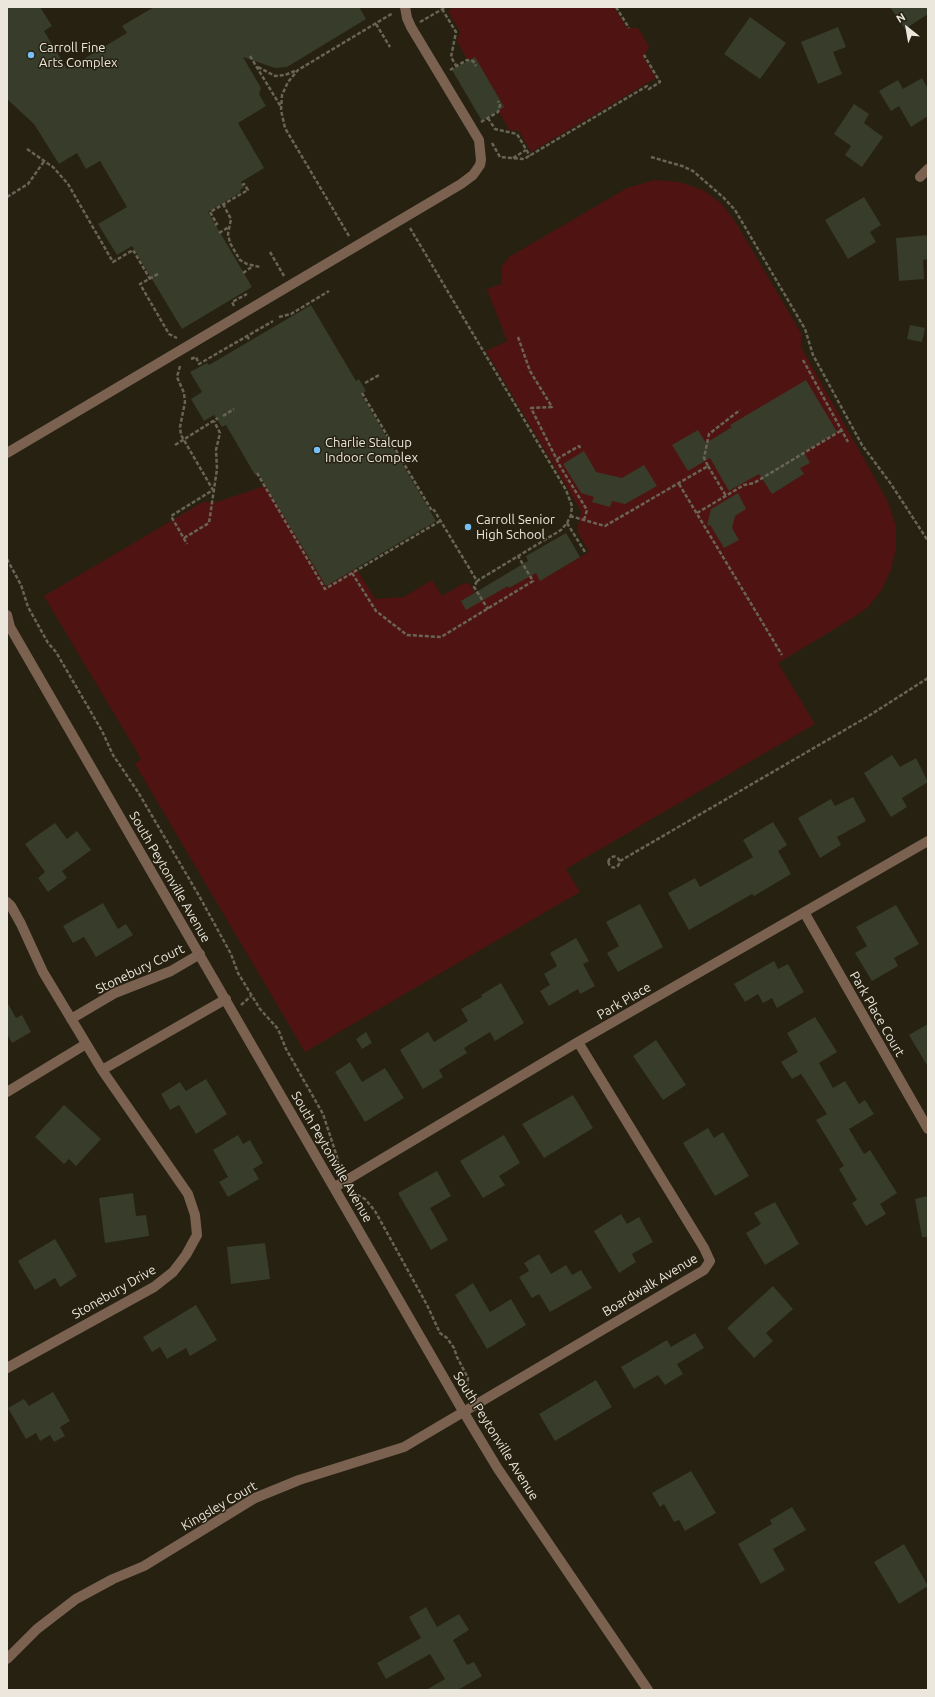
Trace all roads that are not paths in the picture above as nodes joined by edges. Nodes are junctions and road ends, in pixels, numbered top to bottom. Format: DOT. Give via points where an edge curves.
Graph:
graph roads {
  1 [pos="400,7"];
  2 [pos="928,169"];
  3 [pos="920,177"];
  4 [pos="7,453"];
  5 [pos="7,615"];
  6 [pos="9,625"];
  7 [pos="928,841"];
  8 [pos="7,902"];
  9 [pos="804,912"];
  10 [pos="200,954"];
  11 [pos="226,999"];
  12 [pos="71,1019"];
  13 [pos="578,1042"];
  14 [pos="86,1044"];
  15 [pos="102,1070"];
  16 [pos="7,1092"];
  17 [pos="928,1129"];
  18 [pos="335,1187"];
  19 [pos="7,1368"];
  20 [pos="463,1411"];
  21 [pos="7,1659"];
  22 [pos="648,1690"];
  1 -- 4 [label="street" via="407,18 416,25 476,133 481,146 480,165 473,175"];
  2 -- 3 [label="street"];
  5 -- 6 [label="street, South Peytonville Avenue"];
  6 -- 10 [label="street, South Peytonville Avenue"];
  7 -- 9 [label="street, Park Place"];
  8 -- 12 [label="street, Stonebury Drive" via="12,906 43,972"];
  9 -- 13 [label="street, Park Place"];
  9 -- 17 [label="street, Park Place Court"];
  10 -- 11 [label="street, South Peytonville Avenue"];
  10 -- 12 [label="street, Stonebury Court" via="170,971 115,993"];
  11 -- 15 [label="street"];
  11 -- 18 [label="street, South Peytonville Avenue"];
  12 -- 14 [label="street, Stonebury Drive"];
  13 -- 18 [label="street, Park Place"];
  13 -- 20 [label="street, Boardwalk Avenue" via="710,1261 704,1270"];
  14 -- 15 [label="street, Stonebury Drive"];
  14 -- 16 [label="street"];
  15 -- 19 [label="street, Stonebury Drive" via="188,1194 196,1215 197,1235 186,1255 172,1272 154,1286"];
  18 -- 20 [label="street, South Peytonville Avenue"];
  20 -- 21 [label="street, Kingsley Court" via="404,1447 299,1480 255,1498 144,1566 76,1599 37,1629"];
  20 -- 22 [label="street, South Peytonville Avenue" via="498,1469"];
}
